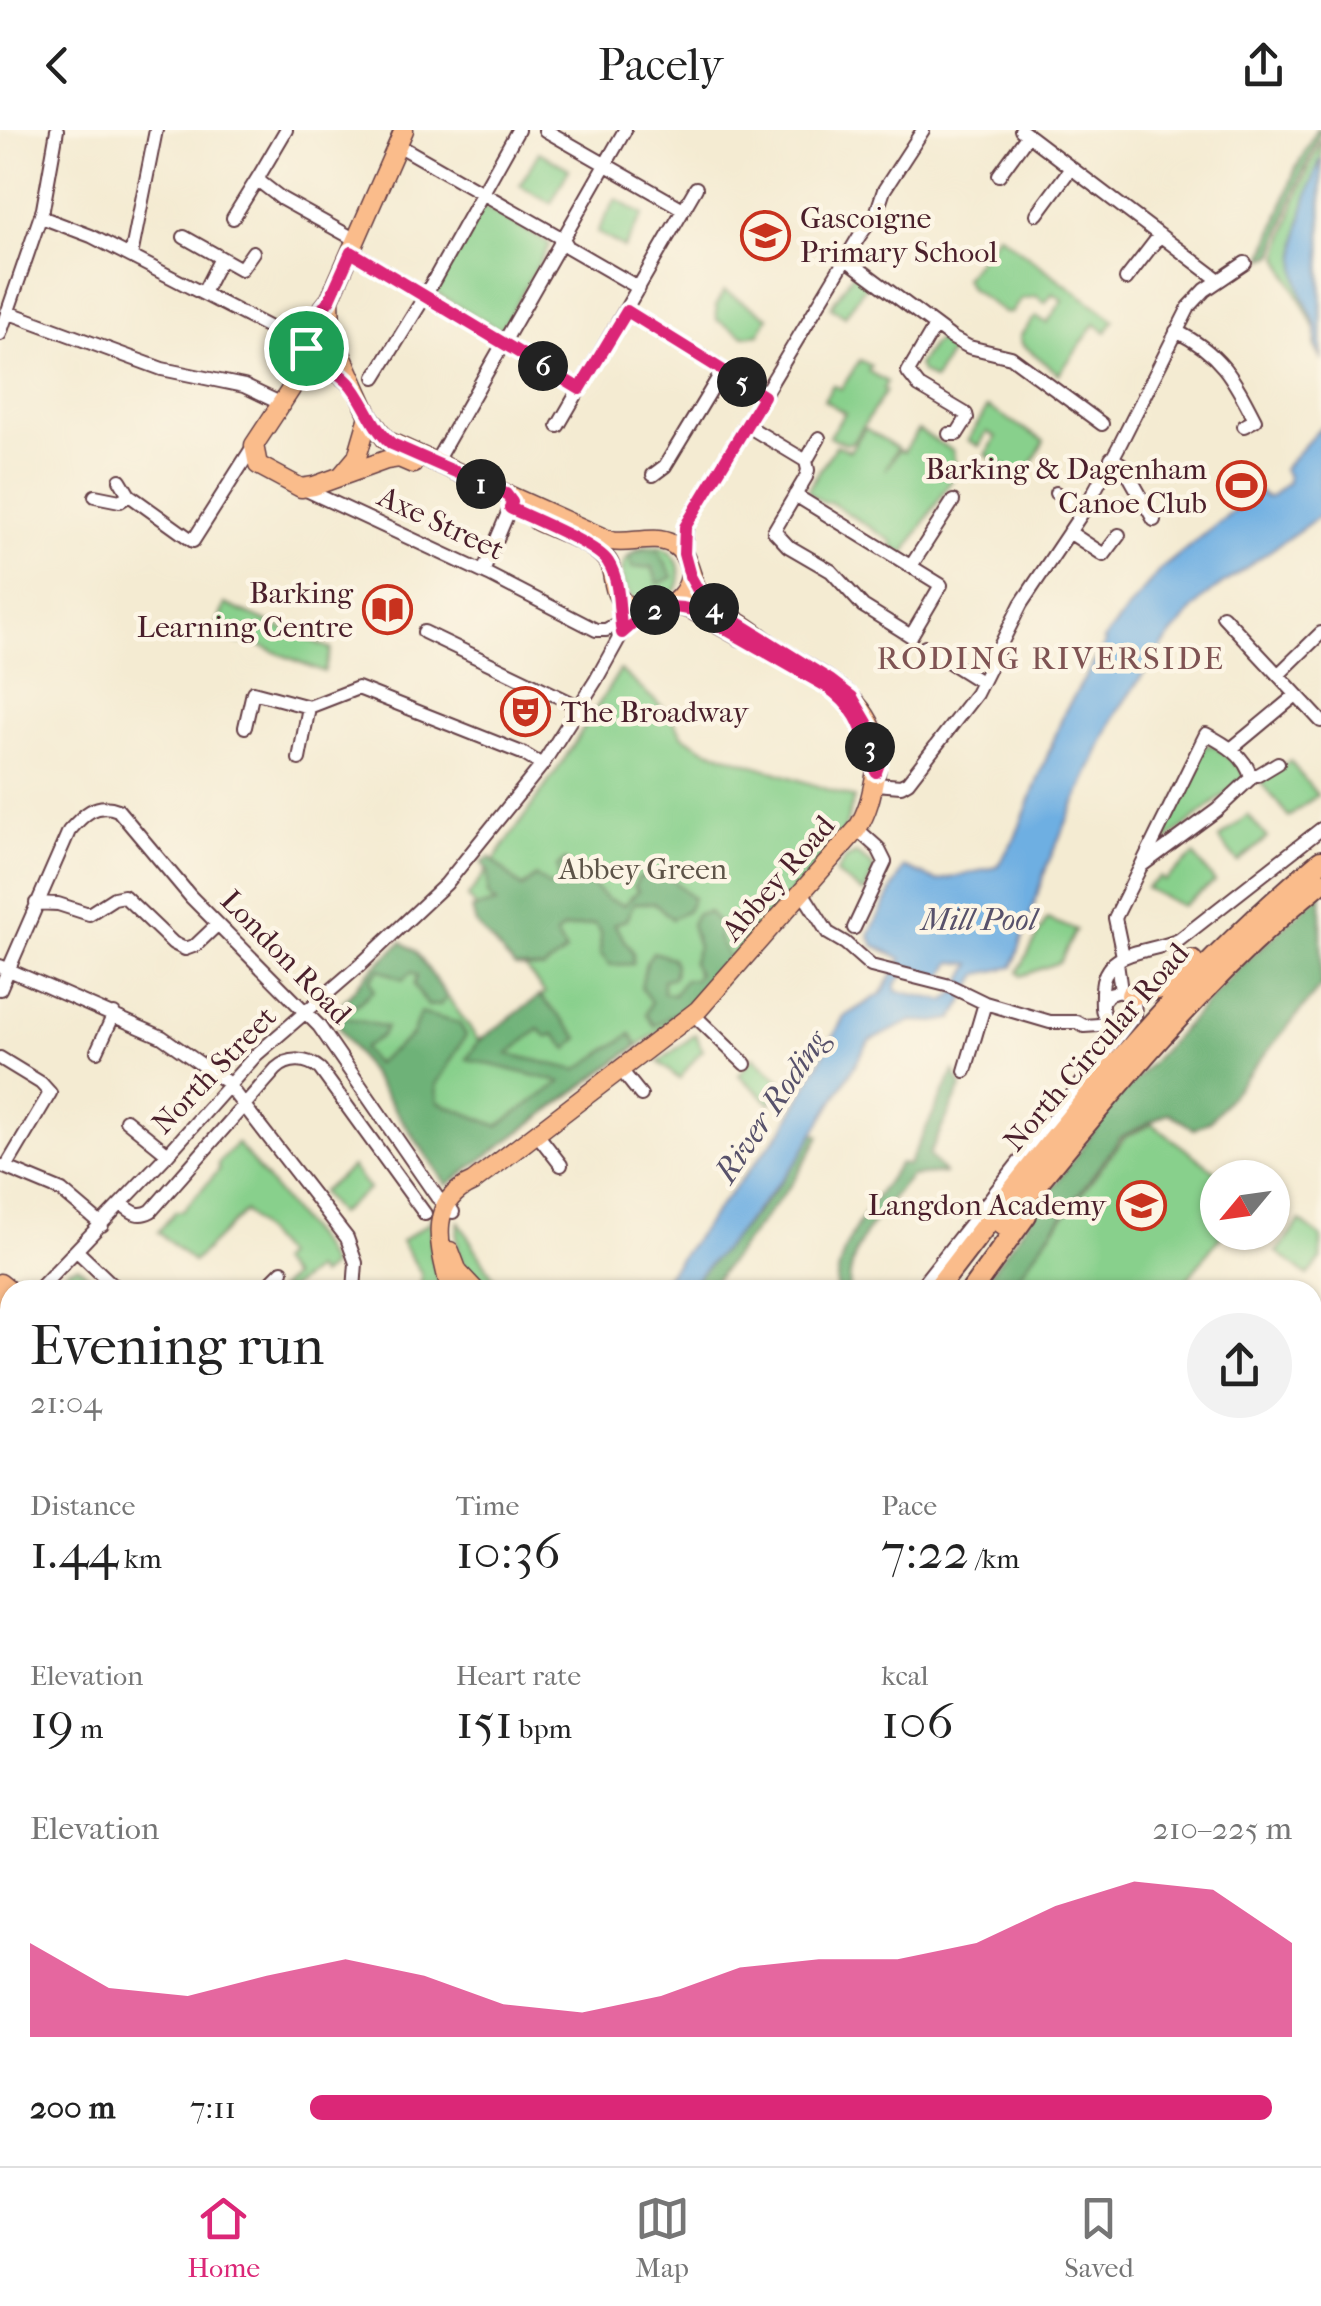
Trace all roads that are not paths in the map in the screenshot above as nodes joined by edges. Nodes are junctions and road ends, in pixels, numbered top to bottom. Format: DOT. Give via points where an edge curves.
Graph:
graph roads {
  1 [pos="57,130"];
  2 [pos="156,130"];
  3 [pos="286,130"];
  4 [pos="518,130"];
  5 [pos="545,130"];
  6 [pos="624,130"];
  7 [pos="923,130"];
  8 [pos="1025,132"];
  9 [pos="401,137"];
  10 [pos="606,164"];
  11 [pos="1071,168"];
  12 [pos="998,175"];
  13 [pos="260,176"];
  14 [pos="696,188"];
  15 [pos="482,194"];
  16 [pos="683,208"];
  17 [pos="1036,214"];
  18 [pos="41,217"];
  19 [pos="232,218"];
  20 [pos="1160,235"];
  21 [pos="184,236"];
  22 [pos="563,239"];
  23 [pos="354,246"];
  24 [pos="253,252"];
  25 [pos="131,256"];
  26 [pos="222,258"];
  27 [pos="846,259"];
  28 [pos="1245,263"];
  29 [pos="1126,279"];
  30 [pos="1219,280"];
  31 [pos="639,288"];
  32 [pos="204,292"];
  33 [pos="425,296"];
  34 [pos="330,299"];
  35 [pos="627,311"];
  36 [pos="7,312"];
  37 [pos="936,326"];
  38 [pos="1176,331"];
  39 [pos="0,334"];
  40 [pos="504,341"];
  41 [pos="306,348"];
  42 [pos="723,370"];
  43 [pos="375,376"];
  44 [pos="294,379"];
  45 [pos="580,389"];
  46 [pos="358,391"];
  47 [pos="764,396"];
  48 [pos="274,400"];
  49 [pos="369,416"];
  50 [pos="1102,424"];
  51 [pos="746,425"];
  52 [pos="558,426"];
  53 [pos="1244,426"];
  54 [pos="949,434"];
  55 [pos="819,438"];
  56 [pos="254,445"];
  57 [pos="1111,458"];
  58 [pos="806,461"];
  59 [pos="258,464"];
  60 [pos="435,464"];
  61 [pos="236,473"];
  62 [pos="653,475"];
  63 [pos="341,476"];
  64 [pos="120,480"];
  65 [pos="301,488"];
  66 [pos="1056,493"];
  67 [pos="796,495"];
  68 [pos="95,496"];
  69 [pos="129,496"];
  70 [pos="508,501"];
  71 [pos="953,501"];
  72 [pos="1084,510"];
  73 [pos="1154,520"];
  74 [pos="687,523"];
  75 [pos="1069,532"];
  76 [pos="1120,535"];
  77 [pos="643,542"];
  78 [pos="684,554"];
  79 [pos="911,566"];
  80 [pos="486,573"];
  81 [pos="613,574"];
  82 [pos="690,576"];
  83 [pos="619,598"];
  84 [pos="675,605"];
  85 [pos="646,611"];
  86 [pos="1223,616"];
  87 [pos="621,628"];
  88 [pos="424,632"];
  89 [pos="1321,633"];
  90 [pos="925,647"];
  91 [pos="1278,675"];
  92 [pos="981,682"];
  93 [pos="1296,695"];
  94 [pos="308,706"];
  95 [pos="580,707"];
  96 [pos="1321,721"];
  97 [pos="246,727"];
  98 [pos="1227,746"];
  99 [pos="300,759"];
  100 [pos="1278,763"];
  101 [pos="542,765"];
  102 [pos="1251,775"];
  103 [pos="875,778"];
  104 [pos="857,829"];
  105 [pos="1321,829"];
  106 [pos="1153,851"];
  107 [pos="1321,851"];
  108 [pos="1321,861"];
  109 [pos="1321,882"];
  110 [pos="802,892"];
  111 [pos="36,903"];
  112 [pos="218,924"];
  113 [pos="854,928"];
  114 [pos="1120,959"];
  115 [pos="4,967"];
  116 [pos="0,989"];
  117 [pos="1126,993"];
  118 [pos="977,1000"];
  119 [pos="1102,1005"];
  120 [pos="306,1011"];
  121 [pos="114,1014"];
  122 [pos="693,1014"];
  123 [pos="1077,1022"];
  124 [pos="1108,1022"];
  125 [pos="1128,1023"];
  126 [pos="97,1051"];
  127 [pos="1103,1054"];
  128 [pos="0,1058"];
  129 [pos="744,1064"];
  130 [pos="621,1070"];
  131 [pos="965,1071"];
  132 [pos="228,1085"];
  133 [pos="1116,1086"];
  134 [pos="642,1096"];
  135 [pos="244,1109"];
  136 [pos="126,1120"];
  137 [pos="392,1129"];
  138 [pos="536,1134"];
  139 [pos="374,1142"];
  140 [pos="168,1154"];
  141 [pos="561,1165"];
  142 [pos="3,1166"];
  143 [pos="122,1204"];
  144 [pos="450,1209"];
  145 [pos="425,1214"];
  146 [pos="102,1225"];
  147 [pos="978,1245"];
  148 [pos="77,1251"];
  149 [pos="282,1271"];
  150 [pos="48,1280"];
  151 [pos="107,1280"];
  152 [pos="273,1280"];
  153 [pos="355,1280"];
  154 [pos="448,1280"];
  155 [pos="466,1280"];
  156 [pos="926,1280"];
  157 [pos="945,1280"];
  158 [pos="958,1280"];
  159 [pos="979,1280"];
  1 -- 18 [label="street"];
  2 -- 25 [label="street"];
  3 -- 13 [label="street"];
  4 -- 15 [label="street"];
  5 -- 10 [label="street"];
  6 -- 10 [label="street"];
  7 -- 27 [label="street"];
  8 -- 11 [label="street"];
  8 -- 12 [label="street"];
  9 -- 15 [label="street"];
  9 -- 23 [label="main road"];
  10 -- 16 [label="street"];
  10 -- 22 [label="street"];
  11 -- 17 [label="street"];
  11 -- 20 [label="street"];
  13 -- 19 [label="street"];
  13 -- 23 [label="street" via="270,191"];
  14 -- 16 [label="street"];
  15 -- 22 [label="street"];
  15 -- 33 [label="street"];
  16 -- 31 [label="street"];
  18 -- 25 [label="street"];
  18 -- 36 [label="street"];
  20 -- 29 [label="street"];
  20 -- 30 [label="street"];
  21 -- 26 [label="street"];
  22 -- 31 [label="street"];
  22 -- 40 [label="street"];
  23 -- 33 [label="street"];
  23 -- 34 [label="main road"];
  24 -- 26 [label="street" via="241,269"];
  25 -- 32 [label="street"];
  26 -- 32 [label="street"];
  27 -- 37 [label="street"];
  27 -- 47 [label="street"];
  28 -- 30 [label="street"];
  30 -- 38 [label="street"];
  31 -- 35 [label="street"];
  32 -- 41 [label="street"];
  33 -- 40 [label="street"];
  33 -- 43 [label="street"];
  34 -- 41 [label="main road"];
  34 -- 46 [label="main road" via="329,326"];
  35 -- 42 [label="street"];
  35 -- 45 [label="street"];
  36 -- 39 [label="street"];
  36 -- 48 [label="street" via="162,369 228,382"];
  37 -- 50 [label="street" via="962,344 1011,357"];
  37 -- 54 [label="street" via="908,372 966,414 957,434"];
  38 -- 53 [label="street" via="1207,348 1228,371 1255,420"];
  38 -- 57 [label="street"];
  40 -- 45 [label="street"];
  40 -- 60 [label="street"];
  41 -- 44 [label="main road"];
  42 -- 47 [label="street"];
  42 -- 62 [label="street" via="666,466"];
  44 -- 46 [label="main road" via="325,368"];
  44 -- 48 [label="main road"];
  45 -- 52 [label="street"];
  46 -- 49 [label="main road"];
  47 -- 51 [label="street"];
  48 -- 56 [label="main road"];
  49 -- 60 [label="main road" via="392,444"];
  49 -- 63 [label="main road" via="357,456"];
  51 -- 58 [label="street"];
  51 -- 74 [label="street"];
  55 -- 58 [label="street"];
  56 -- 59 [label="main road"];
  56 -- 61 [label="street"];
  57 -- 72 [label="street"];
  57 -- 73 [label="street" via="1123,464"];
  58 -- 67 [label="street"];
  59 -- 61 [label="street"];
  59 -- 65 [label="main road, Axe Street"];
  60 -- 70 [label="main road"];
  61 -- 69 [label="street" via="192,540"];
  63 -- 65 [label="main road"];
  63 -- 70 [label="main road" via="398,458"];
  64 -- 69 [label="street"];
  65 -- 80 [label="street, Axe Street"];
  66 -- 72 [label="street"];
  67 -- 79 [label="street"];
  67 -- 79 [label="street" via="774,531 863,606 911,636 941,589"];
  68 -- 69 [label="street"];
  70 -- 77 [label="main road" via="611,541"];
  70 -- 80 [label="street"];
  70 -- 81 [label="main road" via="596,550"];
  71 -- 79 [label="street"];
  72 -- 75 [label="street"];
  74 -- 77 [label="street"];
  74 -- 78 [label="street"];
  75 -- 76 [label="street" via="1104,555"];
  75 -- 92 [label="street"];
  77 -- 78 [label="main road" via="669,542"];
  77 -- 81 [label="main road" via="618,560"];
  78 -- 82 [label="main road"];
  80 -- 87 [label="street, Axe Street" via="596,630"];
  81 -- 83 [label="main road"];
  82 -- 84 [label="main road"];
  82 -- 103 [label="main road" via="713,607 852,697 872,731 880,761"];
  83 -- 85 [label="main road"];
  83 -- 87 [label="street"];
  84 -- 85 [label="main road"];
  84 -- 103 [label="main road" via="839,695 862,724"];
  85 -- 87 [label="street"];
  86 -- 91 [label="street"];
  87 -- 95 [label="street, North Street"];
  88 -- 95 [label="street"];
  89 -- 91 [label="street"];
  90 -- 92 [label="street"];
  91 -- 93 [label="street"];
  92 -- 103 [label="street" via="908,782"];
  93 -- 96 [label="street"];
  93 -- 98 [label="street"];
  94 -- 97 [label="street" via="253,692"];
  94 -- 99 [label="street"];
  94 -- 101 [label="street" via="358,688"];
  95 -- 101 [label="street, North Street"];
  98 -- 102 [label="street"];
  98 -- 106 [label="street" via="1206,734"];
  100 -- 102 [label="street"];
  101 -- 120 [label="street, North Street" via="446,884"];
  102 -- 106 [label="street" via="1238,792"];
  103 -- 104 [label="main road, Abbey Road"];
  104 -- 110 [label="main road, Abbey Road"];
  104 -- 113 [label="street" via="885,862"];
  105 -- 114 [label="street" via="1179,940"];
  106 -- 114 [label="street" via="1114,918"];
  107 -- 117 [label="highway" via="1169,981 1151,992"];
  108 -- 147 [label="highway, North Circular Road" via="1252,919 1152,1021"];
  109 -- 133 [label="highway, North Circular Road" via="1207,985"];
  110 -- 118 [label="street" via="828,933 872,966"];
  110 -- 122 [label="main road, Abbey Road"];
  111 -- 112 [label="street" via="89,914 124,896 185,949"];
  111 -- 112 [label="street, London Road" via="68,831 84,814 108,806 123,814"];
  111 -- 115 [label="street"];
  112 -- 120 [label="street, London Road"];
  114 -- 117 [label="street"];
  114 -- 119 [label="street" via="1104,974"];
  115 -- 116 [label="street"];
  115 -- 121 [label="street"];
  117 -- 119 [label="street" via="1109,994"];
  117 -- 125 [label="street" via="1136,1010"];
  118 -- 123 [label="street" via="1050,1022"];
  118 -- 131 [label="street"];
  119 -- 123 [label="street"];
  119 -- 124 [label="street"];
  120 -- 132 [label="street, North Street"];
  120 -- 137 [label="street, London Road"];
  121 -- 126 [label="street"];
  121 -- 132 [label="street" via="162,1037"];
  122 -- 129 [label="street"];
  122 -- 130 [label="main road, Abbey Road"];
  123 -- 124 [label="street"];
  124 -- 125 [label="street"];
  124 -- 127 [label="street"];
  125 -- 127 [label="street"];
  127 -- 156 [label="street"];
  128 -- 142 [label="street" via="50,1093"];
  130 -- 134 [label="street"];
  130 -- 138 [label="main road, Abbey Road"];
  132 -- 135 [label="street"];
  132 -- 140 [label="street, North Street"];
  133 -- 147 [label="highway, North Circular Road"];
  133 -- 159 [label="highway"];
  135 -- 139 [label="street" via="281,1065 310,1062"];
  135 -- 143 [label="street" via="150,1211 135,1214"];
  135 -- 153 [label="street" via="347,1238"];
  136 -- 140 [label="street"];
  137 -- 139 [label="street"];
  137 -- 144 [label="street, London Road"];
  138 -- 141 [label="street"];
  138 -- 144 [label="main road, Abbey Road" via="459,1188"];
  139 -- 145 [label="street"];
  140 -- 143 [label="street, North Street"];
  142 -- 146 [label="street" via="62,1191"];
  143 -- 146 [label="street, North Street"];
  144 -- 154 [label="main road" via="439,1240"];
  144 -- 155 [label="main road" via="451,1254"];
  146 -- 148 [label="street, North Street"];
  147 -- 157 [label="highway, North Circular Road"];
  147 -- 158 [label="highway, North Circular Road"];
  148 -- 150 [label="street, North Street"];
  148 -- 151 [label="street"];
  149 -- 152 [label="street"];
}
